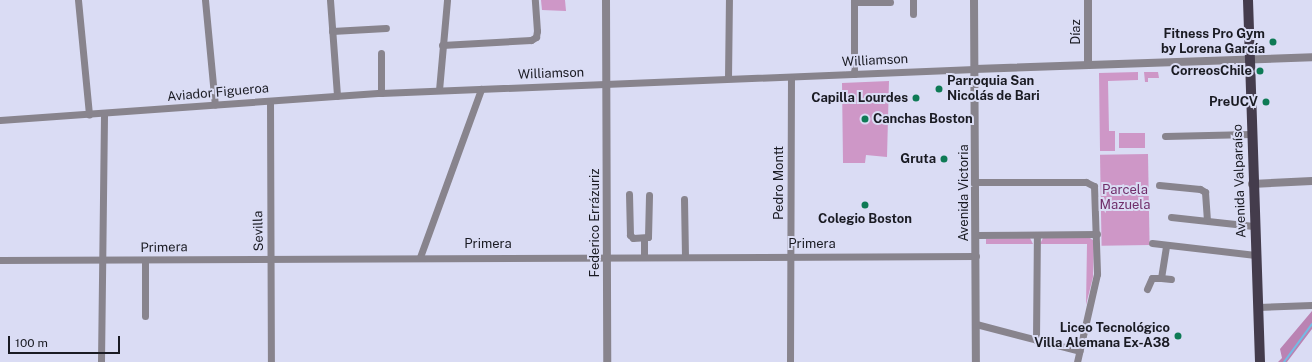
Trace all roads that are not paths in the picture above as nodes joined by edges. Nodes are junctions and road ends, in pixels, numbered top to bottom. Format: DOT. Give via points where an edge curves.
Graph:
graph roads {
  1 [pos="78,0"];
  2 [pos="205,0"];
  3 [pos="330,0"];
  4 [pos="447,0"];
  5 [pos="535,0"];
  6 [pos="606,0"];
  7 [pos="729,0"];
  8 [pos="913,0"];
  9 [pos="974,0"];
  10 [pos="1088,0"];
  11 [pos="1248,0"];
  12 [pos="854,1"];
  13 [pos="890,2"];
  14 [pos="913,14"];
  15 [pos="386,28"];
  16 [pos="332,31"];
  17 [pos="442,45"];
  18 [pos="381,53"];
  19 [pos="1312,57"];
  20 [pos="1248,59"];
  21 [pos="1088,65"];
  22 [pos="975,69"];
  23 [pos="854,74"];
  24 [pos="791,77"];
  25 [pos="728,78"];
  26 [pos="606,84"];
  27 [pos="481,89"];
  28 [pos="439,90"];
  29 [pos="381,93"];
  30 [pos="337,96"];
  31 [pos="270,100"];
  32 [pos="215,105"];
  33 [pos="104,113"];
  34 [pos="89,114"];
  35 [pos="0,120"];
  36 [pos="1251,134"];
  37 [pos="1165,136"];
  38 [pos="1312,181"];
  39 [pos="976,182"];
  40 [pos="1252,184"];
  41 [pos="1159,185"];
  42 [pos="629,194"];
  43 [pos="649,195"];
  44 [pos="684,199"];
  45 [pos="1171,217"];
  46 [pos="1207,220"];
  47 [pos="1254,226"];
  48 [pos="1037,234"];
  49 [pos="1097,234"];
  50 [pos="976,235"];
  51 [pos="644,238"];
  52 [pos="1152,243"];
  53 [pos="1166,245"];
  54 [pos="1255,255"];
  55 [pos="607,256"];
  56 [pos="644,256"];
  57 [pos="685,256"];
  58 [pos="790,256"];
  59 [pos="976,256"];
  60 [pos="420,257"];
  61 [pos="272,259"];
  62 [pos="0,260"];
  63 [pos="145,260"];
  64 [pos="102,261"];
  65 [pos="1162,278"];
  66 [pos="1171,279"];
  67 [pos="1147,289"];
  68 [pos="1312,305"];
  69 [pos="1258,307"];
  70 [pos="145,316"];
  71 [pos="976,324"];
  72 [pos="1036,340"];
  73 [pos="1080,351"];
  74 [pos="101,362"];
  75 [pos="271,362"];
  76 [pos="607,362"];
  77 [pos="790,362"];
  78 [pos="976,362"];
  79 [pos="1077,362"];
  80 [pos="1260,362"];
  1 -- 34 [label="street"];
  2 -- 32 [label="street"];
  3 -- 16 [label="street"];
  4 -- 17 [label="street"];
  5 -- 17 [label="street" via="536,37 531,40"];
  6 -- 26 [label="street, Federico Errázuriz"];
  7 -- 25 [label="street"];
  8 -- 14 [label="street"];
  9 -- 22 [label="street, Avenida Victoria"];
  10 -- 21 [label="street, Díaz"];
  11 -- 20 [label="main road, Avenida Valparaíso"];
  12 -- 13 [label="street"];
  12 -- 23 [label="street"];
  15 -- 16 [label="street"];
  16 -- 30 [label="street"];
  17 -- 28 [label="street"];
  18 -- 29 [label="street"];
  19 -- 20 [label="street, Williamson"];
  20 -- 21 [label="street, Williamson"];
  20 -- 36 [label="main road, Avenida Valparaíso"];
  21 -- 22 [label="street, Williamson"];
  22 -- 23 [label="street, Williamson"];
  22 -- 39 [label="street, Avenida Victoria"];
  23 -- 24 [label="street, Williamson"];
  24 -- 25 [label="street, Williamson"];
  24 -- 58 [label="street, Pedro Montt"];
  25 -- 26 [label="street, Williamson"];
  26 -- 27 [label="street, Williamson"];
  26 -- 55 [label="street, Federico Errázuriz"];
  27 -- 28 [label="street, Williamson"];
  27 -- 60 [label="street"];
  28 -- 29 [label="street, Aviador Figueroa"];
  29 -- 30 [label="street, Aviador Figueroa"];
  30 -- 31 [label="street, Aviador Figueroa"];
  31 -- 32 [label="street, Aviador Figueroa"];
  31 -- 61 [label="street, Sevilla"];
  32 -- 33 [label="street, Aviador Figueroa"];
  33 -- 34 [label="street, Aviador Figueroa"];
  33 -- 64 [label="street"];
  34 -- 35 [label="street, Aviador Figueroa"];
  36 -- 37 [label="street"];
  36 -- 40 [label="main road, Avenida Valparaíso"];
  38 -- 40 [label="street"];
  39 -- 49 [label="street" via="1093,184 1096,190"];
  39 -- 50 [label="street, Avenida Victoria"];
  40 -- 47 [label="main road, Avenida Valparaíso"];
  41 -- 46 [label="street" via="1200,189 1205,192"];
  42 -- 51 [label="street" via="630,235 633,238"];
  43 -- 51 [label="street" via="649,234"];
  44 -- 57 [label="street"];
  45 -- 46 [label="street"];
  46 -- 47 [label="street"];
  47 -- 54 [label="main road, Avenida Valparaíso"];
  48 -- 49 [label="street"];
  48 -- 50 [label="street"];
  48 -- 72 [label="street"];
  49 -- 73 [label="street" via="1096,277"];
  50 -- 59 [label="street, Avenida Victoria"];
  51 -- 56 [label="street"];
  52 -- 53 [label="street"];
  53 -- 54 [label="street"];
  53 -- 65 [label="street"];
  54 -- 69 [label="main road, Avenida Valparaíso"];
  55 -- 56 [label="street, Primera"];
  55 -- 60 [label="street, Primera"];
  55 -- 76 [label="street, Federico Errázuriz"];
  56 -- 57 [label="street, Primera"];
  57 -- 58 [label="street, Primera"];
  58 -- 59 [label="street, Primera"];
  58 -- 77 [label="street, Pedro Montt"];
  59 -- 71 [label="street, Avenida Victoria"];
  60 -- 61 [label="street, Primera"];
  61 -- 63 [label="street, Primera"];
  61 -- 75 [label="street, Sevilla"];
  62 -- 64 [label="street, Primera"];
  63 -- 64 [label="street, Primera"];
  63 -- 70 [label="street"];
  64 -- 74 [label="street"];
  65 -- 66 [label="street"];
  65 -- 67 [label="street" via="1152,278"];
  68 -- 69 [label="street"];
  69 -- 80 [label="main road, Avenida Valparaíso"];
  71 -- 72 [label="street"];
  71 -- 78 [label="street, Avenida Victoria"];
  72 -- 73 [label="street"];
  73 -- 79 [label="street"];
}
